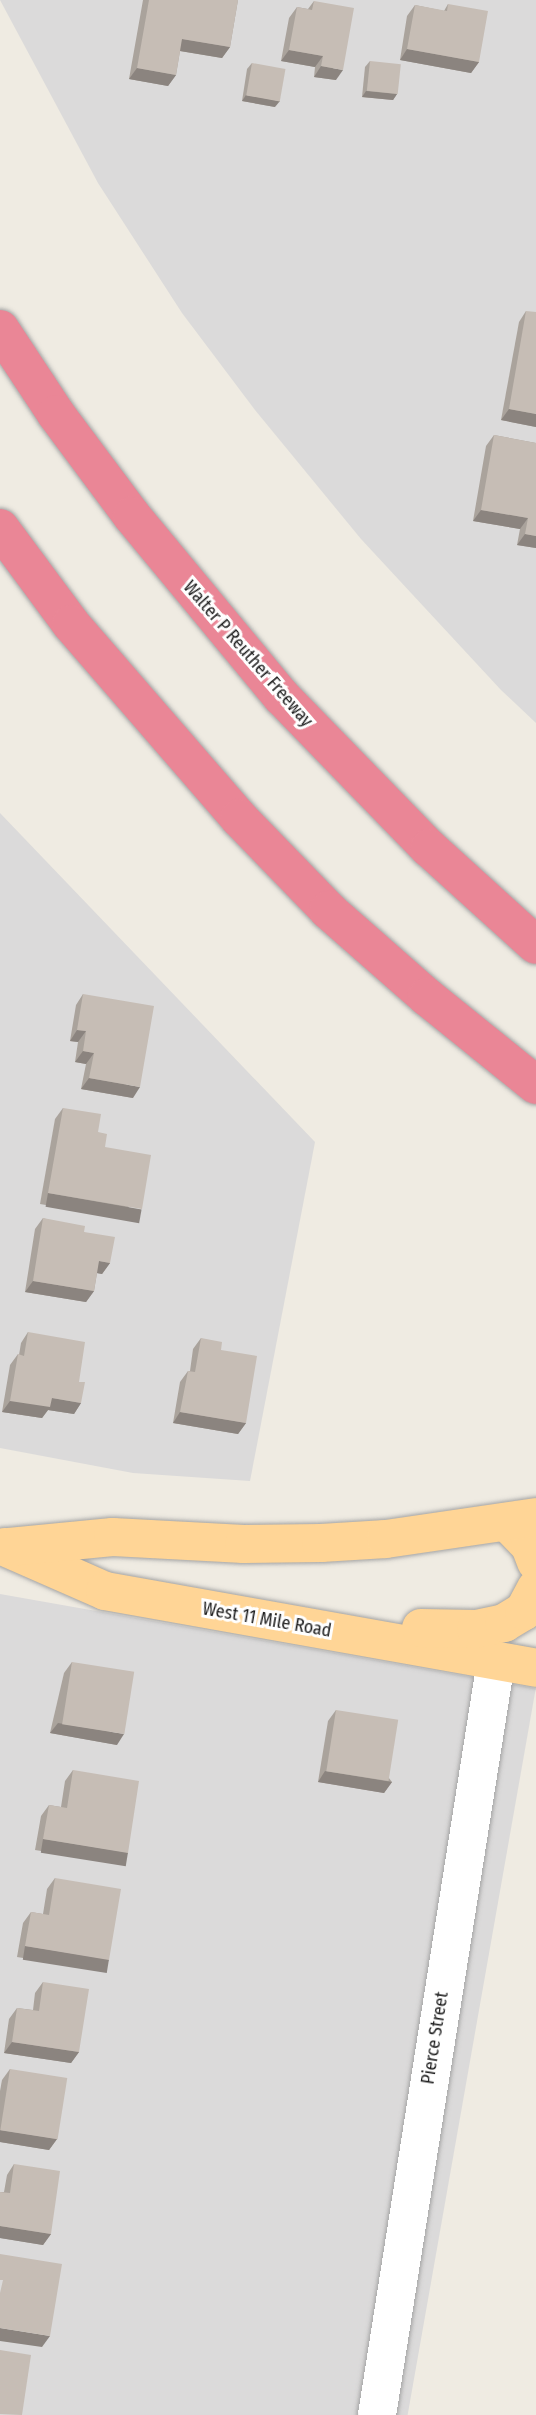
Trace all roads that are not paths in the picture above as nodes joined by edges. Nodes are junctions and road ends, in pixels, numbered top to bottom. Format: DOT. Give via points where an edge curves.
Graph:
graph roads {
  1 [pos="0,329"];
  2 [pos="0,528"];
  3 [pos="536,945"];
  4 [pos="536,1085"];
  5 [pos="522,1520"];
  6 [pos="2,1546"];
  7 [pos="536,1562"];
  8 [pos="536,1588"];
  9 [pos="258,1619"];
  10 [pos="496,1661"];
  11 [pos="536,1668"];
  12 [pos="377,2415"];
  1 -- 3 [label="highway, Walter P Reuther Freeway" via="132,516 273,686 410,829"];
  2 -- 4 [label="highway" via="71,624 239,818 328,910"];
  5 -- 6 [label="main road, West 11 Mile Road" via="321,1543 113,1537"];
  5 -- 7 [label="main road"];
  6 -- 9 [label="main road, West 11 Mile Road" via="105,1591"];
  8 -- 9 [label="main road" via="516,1618 476,1629"];
  9 -- 10 [label="main road, West 11 Mile Road"];
  10 -- 11 [label="main road, West 11 Mile Road"];
  10 -- 12 [label="street, Pierce Street"];
}
